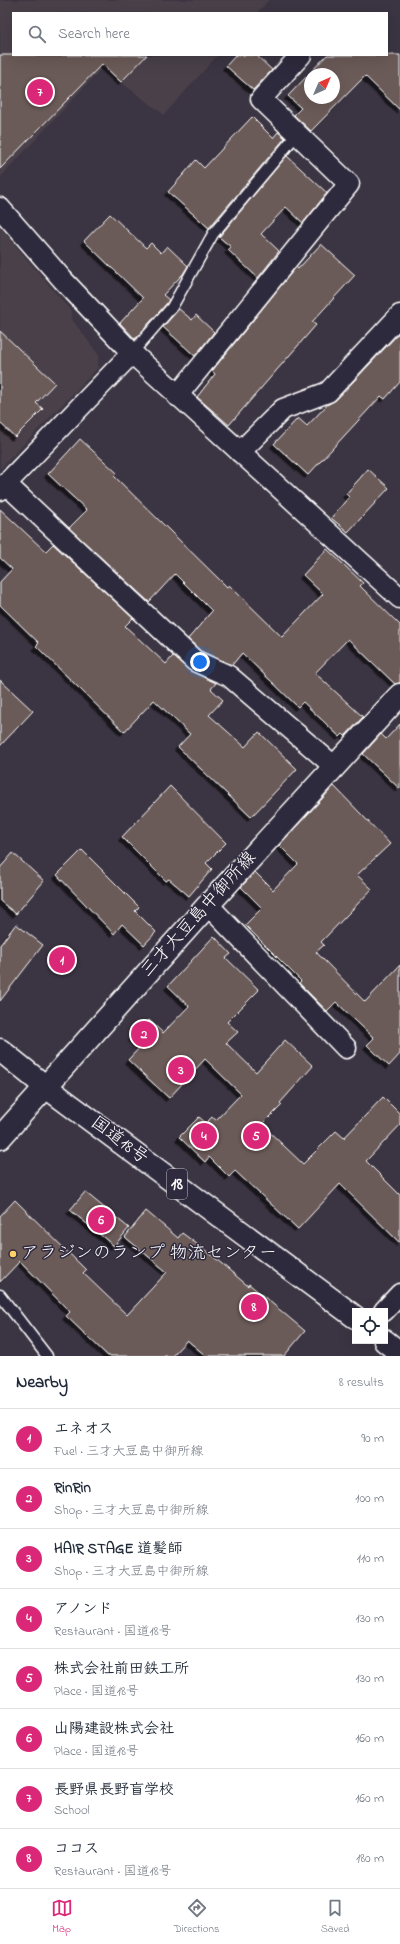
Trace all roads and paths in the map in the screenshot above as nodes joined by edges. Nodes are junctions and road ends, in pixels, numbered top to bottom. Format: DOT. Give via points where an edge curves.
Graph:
graph roads {
  1 [pos="300,56"];
  2 [pos="297,134"];
  3 [pos="0,208"];
  4 [pos="400,315"];
  5 [pos="132,353"];
  6 [pos="177,396"];
  7 [pos="240,452"];
  8 [pos="3,487"];
  9 [pos="400,598"];
  10 [pos="400,695"];
  11 [pos="335,766"];
  12 [pos="208,904"];
  13 [pos="346,1048"];
  14 [pos="0,1050"];
  15 [pos="46,1087"];
  16 [pos="0,1138"];
  17 [pos="0,1294"];
  18 [pos="400,1294"];
  19 [pos="387,1308"];
  20 [pos="352,1315"];
  21 [pos="388,1343"];
  22 [pos="400,1353"];
  23 [pos="47,1356"];
  1 -- 2 [label="street" via="261,99"];
  2 -- 5 [label="lane" via="213,234 172,307"];
  2 -- 6 [label="street" via="349,184"];
  3 -- 5 [label="street"];
  4 -- 7 [label="street" via="328,392 283,409"];
  5 -- 6 [label="street"];
  5 -- 8 [label="street"];
  6 -- 7 [label="street"];
  7 -- 9 [label="street"];
  8 -- 11 [label="street" via="195,661 229,676"];
  10 -- 11 [label="main road, 三才大豆島中御所線"];
  11 -- 12 [label="main road, 三才大豆島中御所線"];
  12 -- 13 [label="street"];
  12 -- 15 [label="main road, 三才大豆島中御所線"];
  14 -- 15 [label="main road, 国道18号 / 18"];
  15 -- 16 [label="main road, 三才大豆島中御所線"];
  15 -- 20 [label="main road, 国道18号 / 18"];
  17 -- 23 [label="lane"];
  18 -- 19 [label="street"];
  21 -- 22 [label="main road"];
}
